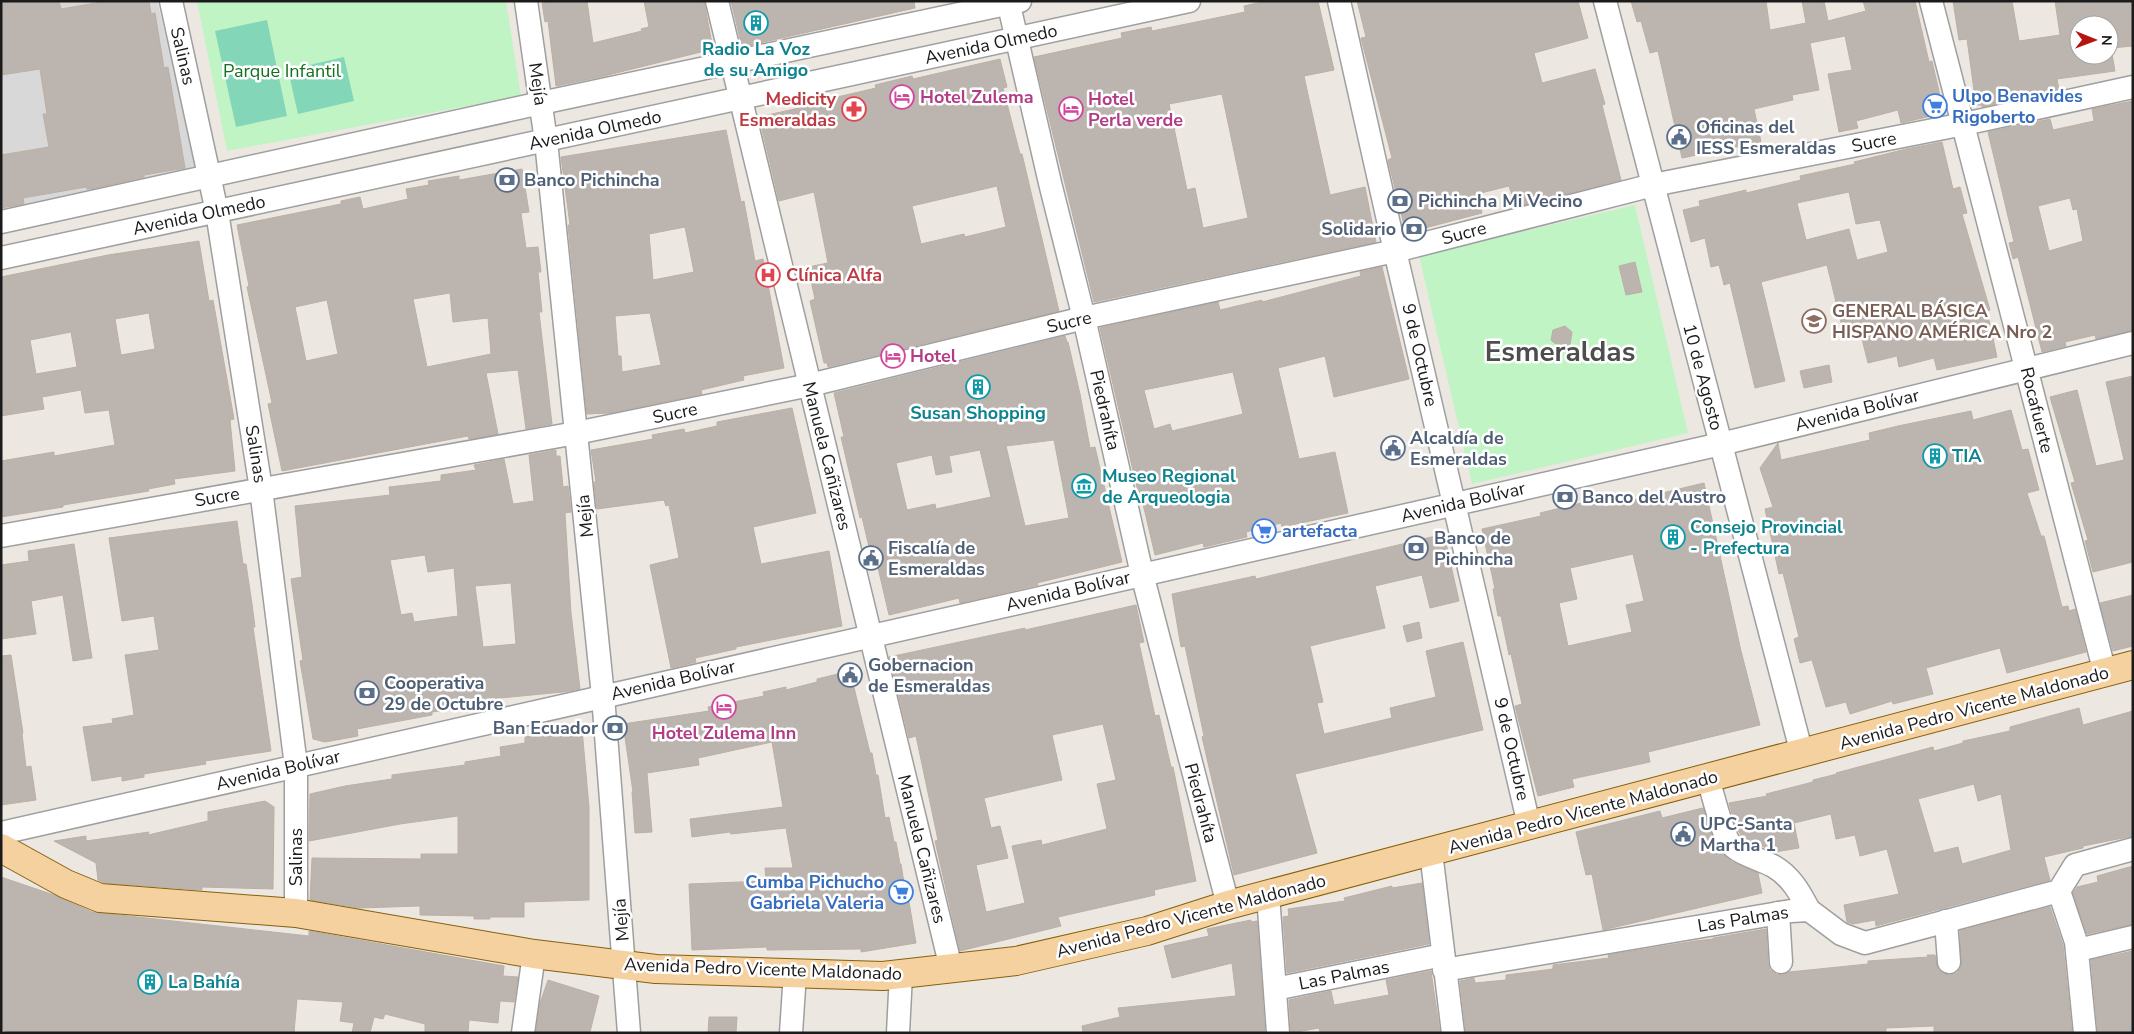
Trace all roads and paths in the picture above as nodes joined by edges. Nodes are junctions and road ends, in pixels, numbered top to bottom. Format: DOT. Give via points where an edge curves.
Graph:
graph roads {
  1 [pos="171,1"];
  2 [pos="526,1"];
  3 [pos="717,1"];
  4 [pos="1189,1"];
  5 [pos="1339,1"];
  6 [pos="1605,1"];
  7 [pos="1932,1"];
  8 [pos="1012,2"];
  9 [pos="1016,39"];
  10 [pos="732,63"];
  11 [pos="2133,87"];
  12 [pos="740,98"];
  13 [pos="541,103"];
  14 [pos="1964,124"];
  15 [pos="546,141"];
  16 [pos="210,176"];
  17 [pos="1653,185"];
  18 [pos="217,212"];
  19 [pos="1,222"];
  20 [pos="1395,251"];
  21 [pos="1,258"];
  22 [pos="1084,318"];
  23 [pos="2133,343"];
  24 [pos="2027,369"];
  25 [pos="810,385"];
  26 [pos="576,433"];
  27 [pos="1721,444"];
  28 [pos="261,489"];
  29 [pos="1455,504"];
  30 [pos="1,536"];
  31 [pos="1142,574"];
  32 [pos="871,636"];
  33 [pos="2133,665"];
  34 [pos="2105,673"];
  35 [pos="603,696"];
  36 [pos="1802,754"];
  37 [pos="296,766"];
  38 [pos="1708,779"];
  39 [pos="1529,826"];
  40 [pos="1,834"];
  41 [pos="1,848"];
  42 [pos="2133,849"];
  43 [pos="1431,852"];
  44 [pos="2059,891"];
  45 [pos="1268,894"];
  46 [pos="1228,906"];
  47 [pos="1809,910"];
  48 [pos="296,913"];
  49 [pos="1778,913"];
  50 [pos="1946,921"];
  51 [pos="2133,937"];
  52 [pos="2078,950"];
  53 [pos="534,954"];
  54 [pos="1781,962"];
  55 [pos="1950,962"];
  56 [pos="1443,963"];
  57 [pos="624,966"];
  58 [pos="951,968"];
  59 [pos="795,973"];
  60 [pos="901,974"];
  61 [pos="1275,989"];
  62 [pos="523,1033"];
  63 [pos="629,1033"];
  64 [pos="791,1033"];
  65 [pos="898,1033"];
  66 [pos="1278,1033"];
  67 [pos="1452,1033"];
  68 [pos="2085,1033"];
  1 -- 16 [label="street, Salinas"];
  2 -- 13 [label="street, Mejía"];
  3 -- 10 [label="street, Manuela Cañizares"];
  4 -- 9 [label="street, Avenida Olmedo"];
  5 -- 20 [label="street, 9 de Octubre"];
  6 -- 17 [label="street, 10 de Agosto"];
  7 -- 14 [label="street, Rocafuerte"];
  8 -- 9 [label="street, Piedrahíta"];
  8 -- 10 [label="street, Avenida Olmedo"];
  9 -- 12 [label="street, Avenida Olmedo"];
  9 -- 22 [label="street, Piedrahíta"];
  10 -- 12 [label="street, Manuela Cañizares"];
  10 -- 13 [label="street, Avenida Olmedo"];
  11 -- 14 [label="street, Sucre"];
  12 -- 15 [label="street, Avenida Olmedo"];
  12 -- 25 [label="street, Manuela Cañizares"];
  13 -- 15 [label="street, Mejía"];
  13 -- 16 [label="street, Avenida Olmedo"];
  14 -- 17 [label="street, Sucre"];
  14 -- 24 [label="street, Rocafuerte"];
  15 -- 18 [label="street, Avenida Olmedo"];
  15 -- 26 [label="street, Mejía"];
  16 -- 18 [label="street, Salinas"];
  16 -- 19 [label="street, Avenida Olmedo"];
  17 -- 20 [label="street, Sucre"];
  17 -- 27 [label="street, 10 de Agosto"];
  18 -- 21 [label="street, Avenida Olmedo"];
  18 -- 28 [label="street, Salinas"];
  20 -- 22 [label="street, Sucre"];
  20 -- 29 [label="street, 9 de Octubre"];
  22 -- 25 [label="street, Sucre"];
  22 -- 31 [label="street, Piedrahíta"];
  23 -- 24 [label="street, Avenida Bolívar"];
  24 -- 27 [label="street, Avenida Bolívar"];
  24 -- 34 [label="street, Rocafuerte"];
  25 -- 26 [label="street, Sucre"];
  25 -- 32 [label="street, Manuela Cañizares"];
  26 -- 28 [label="street, Sucre"];
  26 -- 35 [label="street, Mejía"];
  27 -- 29 [label="street, Avenida Bolívar"];
  27 -- 36 [label="street, 10 de Agosto"];
  28 -- 30 [label="street, Sucre"];
  28 -- 37 [label="street, Salinas"];
  29 -- 31 [label="street, Avenida Bolívar"];
  29 -- 39 [label="street, 9 de Octubre"];
  31 -- 32 [label="street, Avenida Bolívar"];
  31 -- 46 [label="street, Piedrahíta"];
  32 -- 35 [label="street, Avenida Bolívar"];
  32 -- 58 [label="street, Manuela Cañizares"];
  33 -- 34 [label="main road, Avenida Pedro Vicente Maldonado"];
  34 -- 36 [label="main road, Avenida Pedro Vicente Maldonado"];
  35 -- 37 [label="street, Avenida Bolívar"];
  35 -- 57 [label="street, Mejía"];
  36 -- 38 [label="main road, Avenida Pedro Vicente Maldonado"];
  37 -- 40 [label="street, Avenida Bolívar"];
  37 -- 48 [label="street, Salinas"];
  38 -- 39 [label="main road, Avenida Pedro Vicente Maldonado"];
  38 -- 47 [label="street" via="1728,840 1737,849 1783,872 1798,889"];
  39 -- 43 [label="main road, Avenida Pedro Vicente Maldonado"];
  41 -- 48 [label="main road, Avenida Pedro Vicente Maldonado" via="66,884 100,898"];
  42 -- 44 [label="street" via="2075,866"];
  43 -- 45 [label="main road, Avenida Pedro Vicente Maldonado"];
  43 -- 56 [label="street"];
  44 -- 50 [label="street, Las Palmas"];
  44 -- 52 [label="street"];
  45 -- 46 [label="main road, Avenida Pedro Vicente Maldonado"];
  45 -- 61 [label="street"];
  46 -- 58 [label="main road, Avenida Pedro Vicente Maldonado" via="1147,932 1016,961"];
  47 -- 49 [label="street, Las Palmas"];
  47 -- 50 [label="street, Las Palmas" via="1841,934 1865,943"];
  48 -- 53 [label="main road, Avenida Pedro Vicente Maldonado"];
  49 -- 54 [label="street"];
  49 -- 56 [label="street, Las Palmas"];
  50 -- 55 [label="street"];
  51 -- 52 [label="street"];
  52 -- 68 [label="street"];
  53 -- 57 [label="main road, Avenida Pedro Vicente Maldonado"];
  53 -- 62 [label="street"];
  56 -- 61 [label="street, Las Palmas"];
  56 -- 67 [label="street"];
  57 -- 59 [label="main road, Avenida Pedro Vicente Maldonado"];
  57 -- 63 [label="street, Mejía"];
  58 -- 60 [label="main road, Avenida Pedro Vicente Maldonado"];
  59 -- 60 [label="main road, Avenida Pedro Vicente Maldonado"];
  59 -- 64 [label="street"];
  60 -- 65 [label="street"];
  61 -- 66 [label="street"];
}
